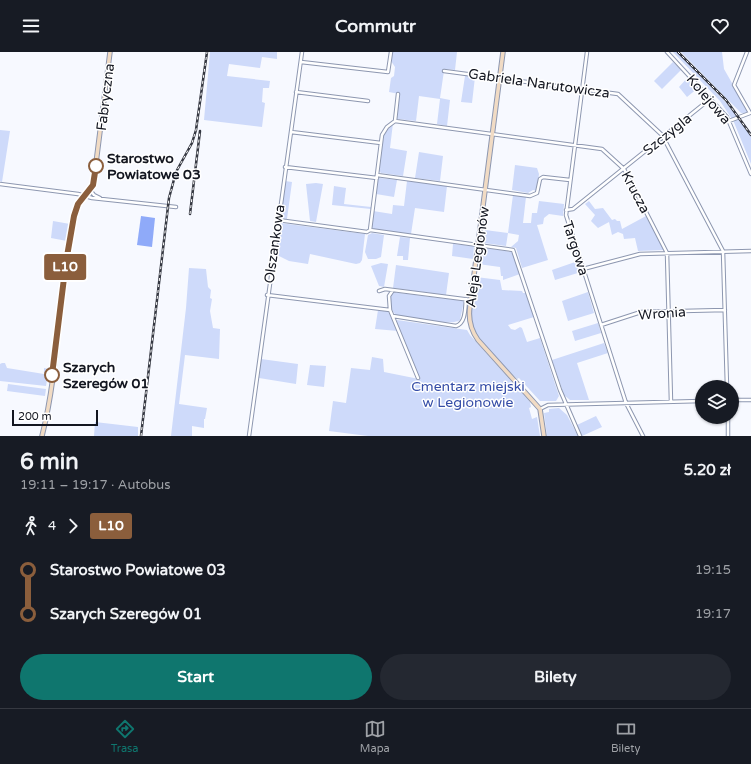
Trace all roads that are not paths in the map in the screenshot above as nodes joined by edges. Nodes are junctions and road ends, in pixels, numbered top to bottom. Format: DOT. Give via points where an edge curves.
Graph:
graph roads {
  1 [pos="110,52"];
  2 [pos="302,52"];
  3 [pos="391,52"];
  4 [pos="503,52"];
  5 [pos="587,52"];
  6 [pos="668,52"];
  7 [pos="748,52"];
  8 [pos="300,62"];
  9 [pos="444,71"];
  10 [pos="500,79"];
  11 [pos="582,89"];
  12 [pos="296,92"];
  13 [pos="398,94"];
  14 [pos="710,99"];
  15 [pos="368,101"];
  16 [pos="395,121"];
  17 [pos="730,121"];
  18 [pos="291,132"];
  19 [pos="493,134"];
  20 [pos="664,137"];
  21 [pos="381,143"];
  22 [pos="575,145"];
  23 [pos="285,167"];
  24 [pos="624,169"];
  25 [pos="751,174"];
  26 [pos="377,177"];
  27 [pos="570,180"];
  28 [pos="0,184"];
  29 [pos="90,190"];
  30 [pos="486,190"];
  31 [pos="84,196"];
  32 [pos="100,198"];
  33 [pos="176,207"];
  34 [pos="566,210"];
  35 [pos="278,220"];
  36 [pos="370,230"];
  37 [pos="478,245"];
  38 [pos="723,251"];
  39 [pos="751,251"];
  40 [pos="667,253"];
  41 [pos="583,270"];
  42 [pos="393,290"];
  43 [pos="379,291"];
  44 [pos="267,295"];
  45 [pos="466,299"];
  46 [pos="470,300"];
  47 [pos="390,310"];
  48 [pos="725,310"];
  49 [pos="669,311"];
  50 [pos="392,316"];
  51 [pos="601,325"];
  52 [pos="418,378"];
  53 [pos="727,380"];
  54 [pos="739,400"];
  55 [pos="751,400"];
  56 [pos="695,401"];
  57 [pos="671,402"];
  58 [pos="626,403"];
  59 [pos="566,404"];
  60 [pos="540,409"];
  61 [pos="728,424"];
  62 [pos="42,436"];
  63 [pos="249,436"];
  64 [pos="544,436"];
  65 [pos="580,436"];
  66 [pos="643,436"];
  67 [pos="728,436"];
  1 -- 29 [label="street, Fabryczna" via="94,179"];
  2 -- 8 [label="street, Olszankowa"];
  3 -- 8 [label="street" via="388,72"];
  4 -- 10 [label="street, Aleja Legionów"];
  5 -- 11 [label="street, Targowa"];
  6 -- 14 [label="street, Kolejowa"];
  7 -- 17 [label="street" via="734,85 750,113"];
  8 -- 12 [label="street, Olszankowa"];
  9 -- 10 [label="street, Gabriela Narutowicza"];
  10 -- 11 [label="street, Gabriela Narutowicza"];
  10 -- 19 [label="street, Aleja Legionów"];
  11 -- 20 [label="street, Gabriela Narutowicza" via="621,95"];
  11 -- 22 [label="street, Targowa"];
  12 -- 15 [label="street"];
  12 -- 18 [label="street, Olszankowa"];
  13 -- 16 [label="street"];
  14 -- 17 [label="street, Kolejowa"];
  14 -- 20 [label="street, Szczygla"];
  16 -- 19 [label="street, Krucza"];
  16 -- 21 [label="street" via="385,130"];
  17 -- 25 [label="street, Kolejowa"];
  18 -- 21 [label="street"];
  18 -- 23 [label="street, Olszankowa"];
  19 -- 22 [label="street, Krucza"];
  19 -- 30 [label="street, Aleja Legionów"];
  20 -- 24 [label="street, Szczygla"];
  20 -- 38 [label="street, Gabriela Narutowicza"];
  21 -- 26 [label="street"];
  22 -- 24 [label="street, Krucza" via="605,150"];
  22 -- 27 [label="street, Targowa"];
  23 -- 26 [label="street"];
  23 -- 35 [label="street, Olszankowa"];
  24 -- 34 [label="street, Szczygla" via="573,209"];
  24 -- 40 [label="street, Krucza"];
  26 -- 30 [label="street"];
  26 -- 36 [label="street"];
  27 -- 30 [label="street" via="543,176 537,193 532,195"];
  27 -- 34 [label="street, Targowa"];
  28 -- 31 [label="street"];
  29 -- 31 [label="street"];
  29 -- 32 [label="street"];
  30 -- 37 [label="street, Aleja Legionów"];
  31 -- 32 [label="street"];
  31 -- 62 [label="street" via="74,216"];
  32 -- 33 [label="street"];
  34 -- 41 [label="street, Targowa"];
  35 -- 36 [label="street" via="367,232"];
  35 -- 44 [label="street, Olszankowa"];
  36 -- 37 [label="street"];
  37 -- 46 [label="street, Aleja Legionów"];
  37 -- 59 [label="street" via="511,249 515,252"];
  38 -- 39 [label="street"];
  38 -- 40 [label="street"];
  38 -- 48 [label="street, Gabriela Narutowicza"];
  40 -- 41 [label="street" via="638,254"];
  40 -- 49 [label="street, Krucza"];
  41 -- 51 [label="street, Targowa"];
  42 -- 43 [label="street"];
  42 -- 45 [label="street"];
  42 -- 47 [label="street" via="389,296"];
  44 -- 47 [label="street"];
  44 -- 63 [label="street, Olszankowa"];
  45 -- 46 [label="street"];
  45 -- 50 [label="street" via="463,320 456,326"];
  46 -- 60 [label="street, Aleja Legionów" via="469,320 474,334"];
  47 -- 50 [label="street"];
  48 -- 49 [label="street, Wronia"];
  48 -- 53 [label="street, Gabriela Narutowicza"];
  49 -- 51 [label="street, Wronia" via="641,312"];
  49 -- 57 [label="street, Krucza"];
  50 -- 52 [label="street"];
  51 -- 58 [label="street, Targowa"];
  54 -- 55 [label="street"];
  56 -- 57 [label="street"];
  57 -- 58 [label="street"];
  58 -- 59 [label="street"];
  58 -- 66 [label="street, Targowa"];
  59 -- 60 [label="street" via="547,405"];
  59 -- 65 [label="street"];
  60 -- 64 [label="street"];
  61 -- 67 [label="street"];
}
